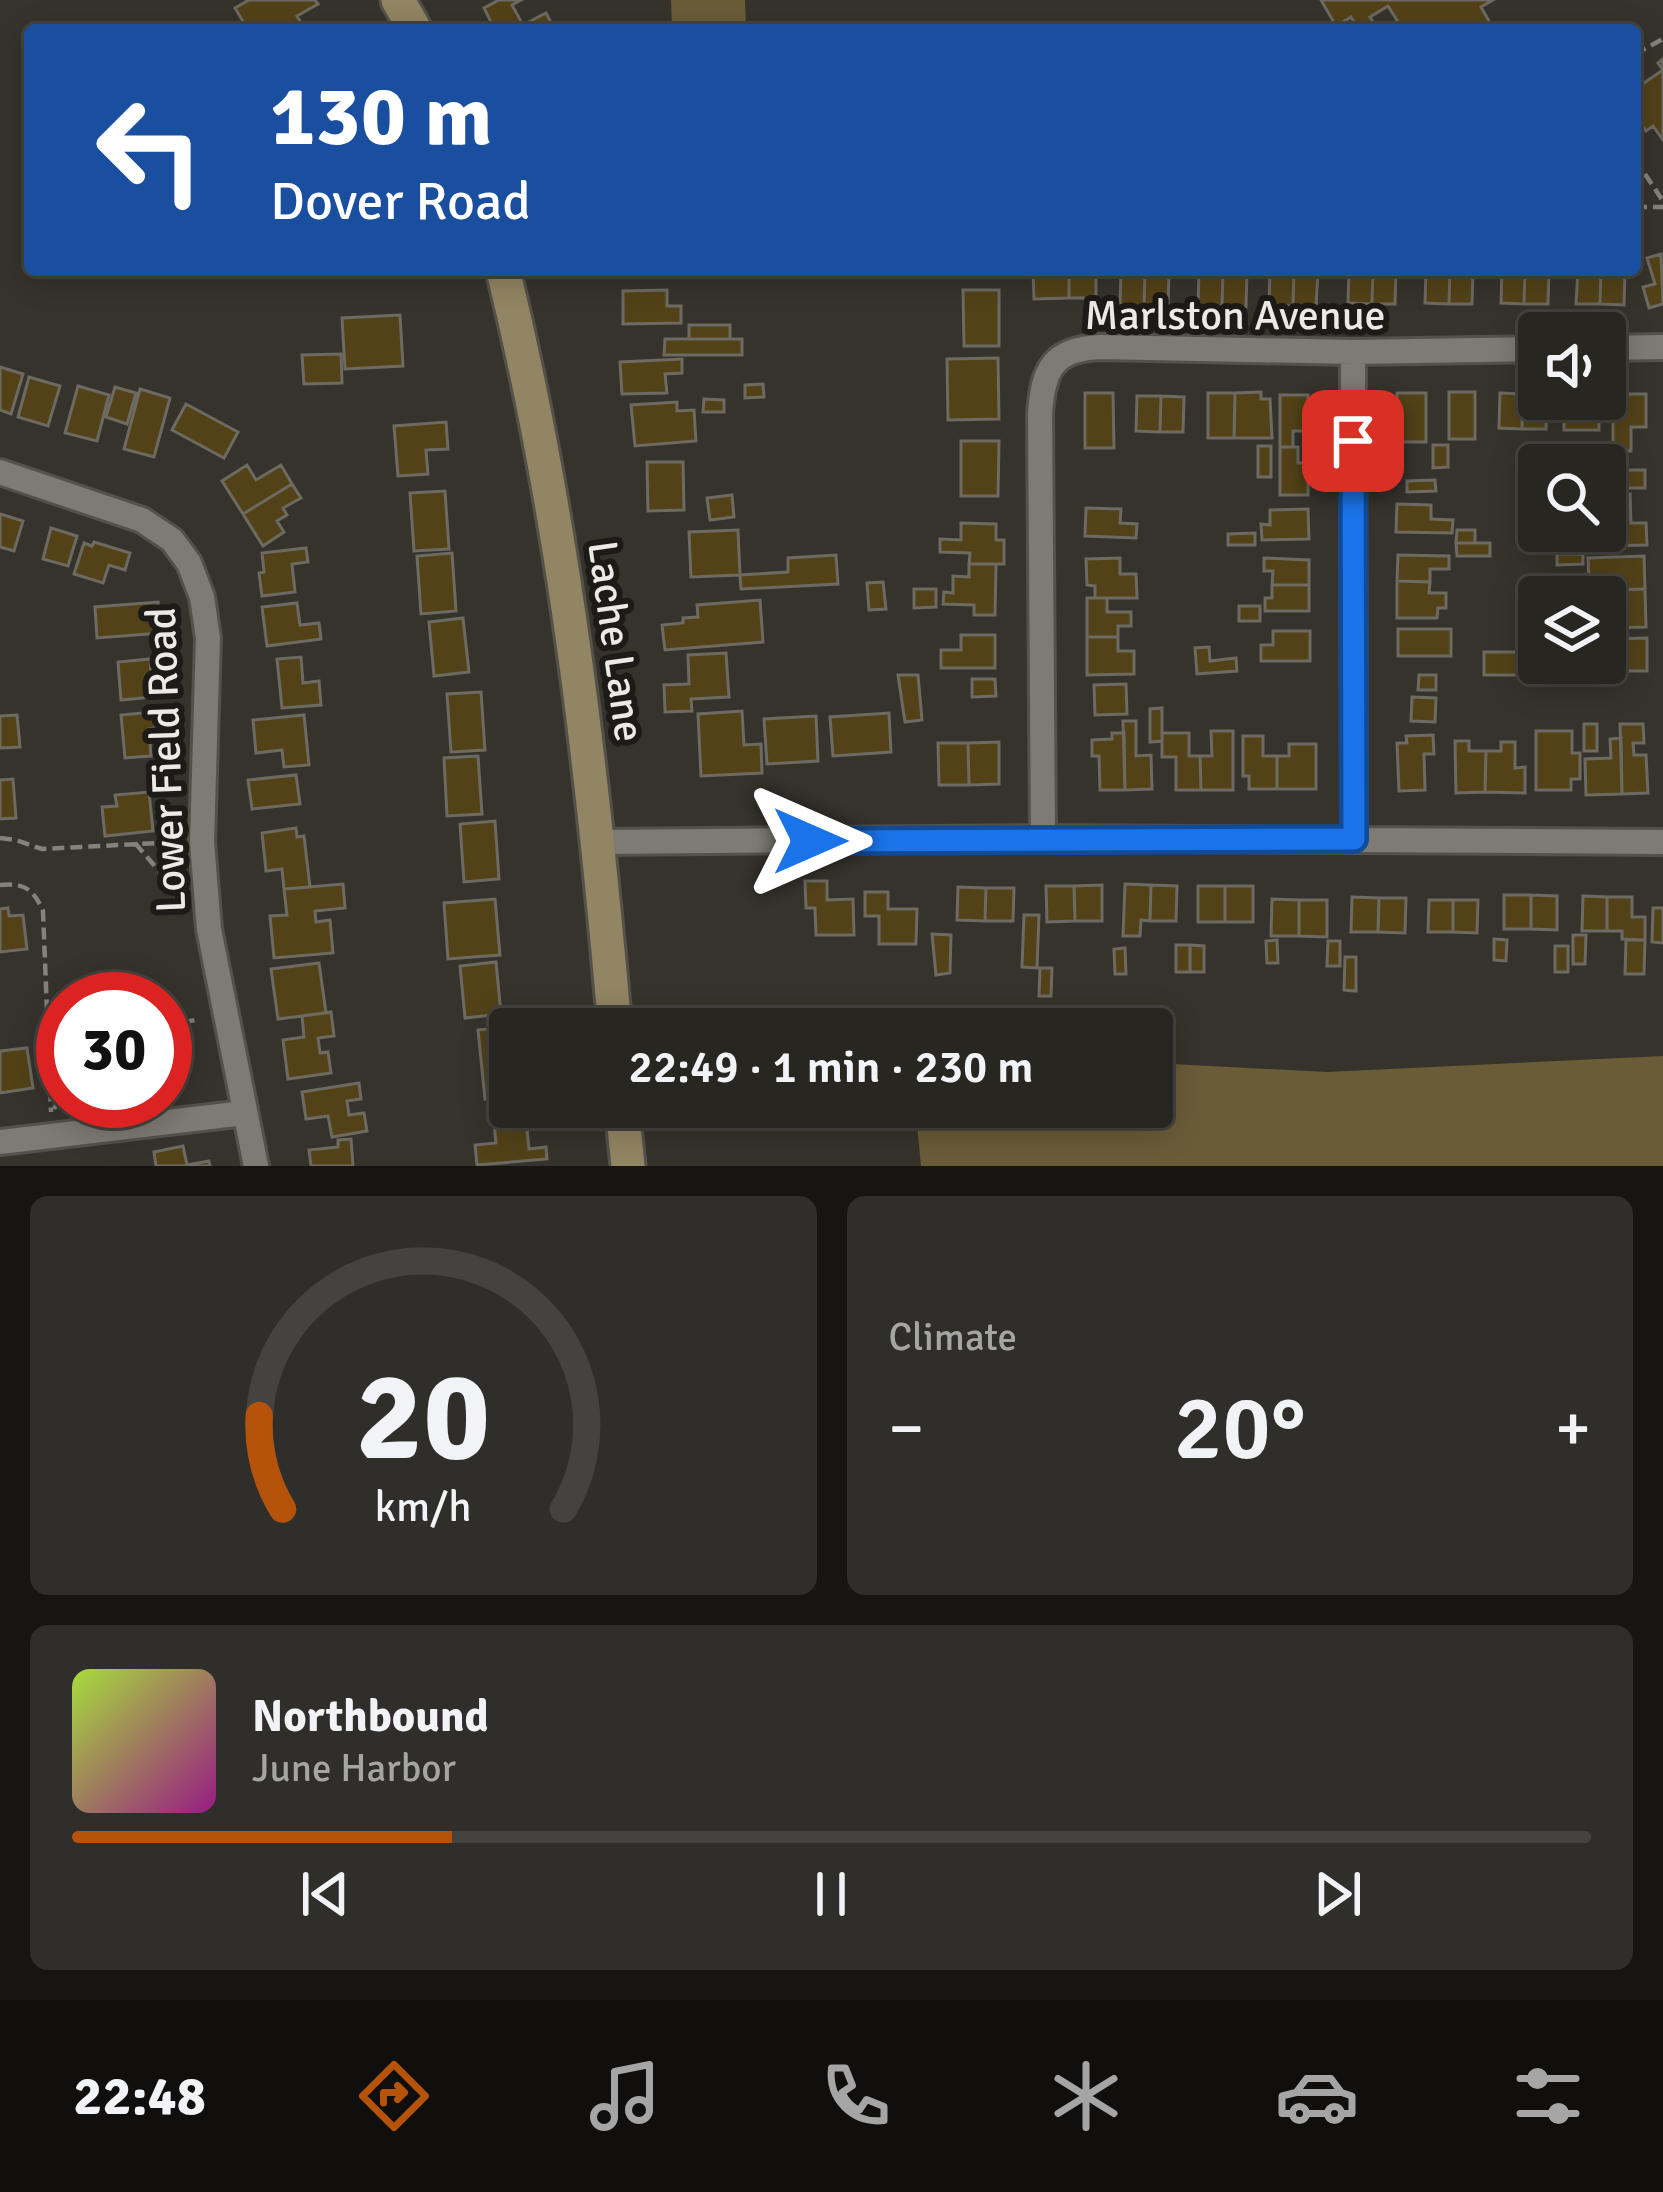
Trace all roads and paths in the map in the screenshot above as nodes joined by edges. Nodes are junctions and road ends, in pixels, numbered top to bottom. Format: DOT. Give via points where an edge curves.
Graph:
graph roads {
  1 [pos="1641,169"];
  2 [pos="1663,204"];
  3 [pos="504,276"];
  4 [pos="1663,347"];
  5 [pos="1626,348"];
  6 [pos="1518,350"];
  7 [pos="1353,352"];
  8 [pos="0,472"];
  9 [pos="0,838"];
  10 [pos="1043,838"];
  11 [pos="1354,839"];
  12 [pos="202,842"];
  13 [pos="599,842"];
  14 [pos="1663,842"];
  15 [pos="135,843"];
  16 [pos="0,885"];
  17 [pos="209,929"];
  18 [pos="45,972"];
  19 [pos="613,1008"];
  20 [pos="227,1013"];
  21 [pos="192,1020"];
  22 [pos="244,1113"];
  23 [pos="624,1128"];
  24 [pos="0,1142"];
  25 [pos="256,1166"];
  26 [pos="628,1166"];
  1 -- 2 [label="path"];
  3 -- 13 [label="street, Lache Lane" via="573,624"];
  4 -- 5 [label="street"];
  6 -- 7 [label="street, Marlston Avenue"];
  7 -- 10 [label="street, Marlston Avenue" via="1072,348 1051,366 1040,414"];
  7 -- 11 [label="street"];
  8 -- 12 [label="street, Lower Field Road" via="142,520 189,563 208,638"];
  9 -- 15 [label="path" via="42,849"];
  10 -- 11 [label="street"];
  10 -- 13 [label="street"];
  11 -- 14 [label="street"];
  12 -- 15 [label="path"];
  12 -- 17 [label="street, Lower Field Road"];
  13 -- 19 [label="street, Lache Lane"];
  15 -- 17 [label="path"];
  16 -- 18 [label="path" via="35,892"];
  17 -- 20 [label="street, Lower Field Road"];
  20 -- 21 [label="path"];
  20 -- 22 [label="street, Lower Field Road"];
  22 -- 24 [label="street"];
  22 -- 25 [label="street, Lower Field Road"];
  23 -- 26 [label="street"];
}
